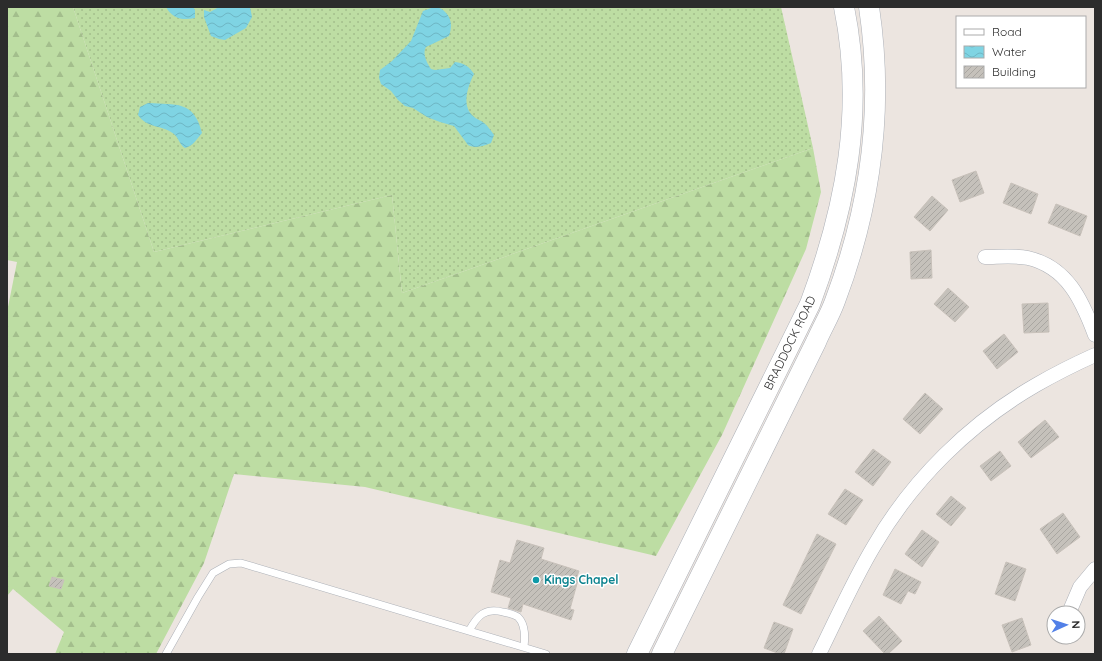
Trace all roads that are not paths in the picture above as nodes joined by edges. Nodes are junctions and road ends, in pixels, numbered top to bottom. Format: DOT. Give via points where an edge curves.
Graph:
graph roads {
  1 [pos="844,7"];
  2 [pos="869,7"];
  3 [pos="985,257"];
  4 [pos="1095,335"];
  5 [pos="1095,355"];
  6 [pos="1095,569"];
  7 [pos="1072,605"];
  8 [pos="469,631"];
  9 [pos="524,647"];
  10 [pos="166,654"];
  11 [pos="546,654"];
  12 [pos="637,654"];
  13 [pos="662,654"];
  14 [pos="819,654"];
  1 -- 12 [label="main road, BRADDOCK ROAD" via="852,59 852,123 841,205 822,270 810,304"];
  2 -- 13 [label="main road, BRADDOCK ROAD" via="876,73 875,122 862,214 849,260 835,302"];
  3 -- 4 [label="street" via="1027,258 1045,264 1075,291"];
  5 -- 14 [label="street" via="1011,401 969,433 933,468 902,505 875,544"];
  6 -- 7 [label="street" via="1080,587"];
  8 -- 9 [label="lane"];
  8 -- 9 [label="lane" via="474,620 480,615 497,610 518,618 524,630"];
  8 -- 10 [label="lane" via="241,563 229,564 213,573"];
  9 -- 11 [label="lane"];
}
